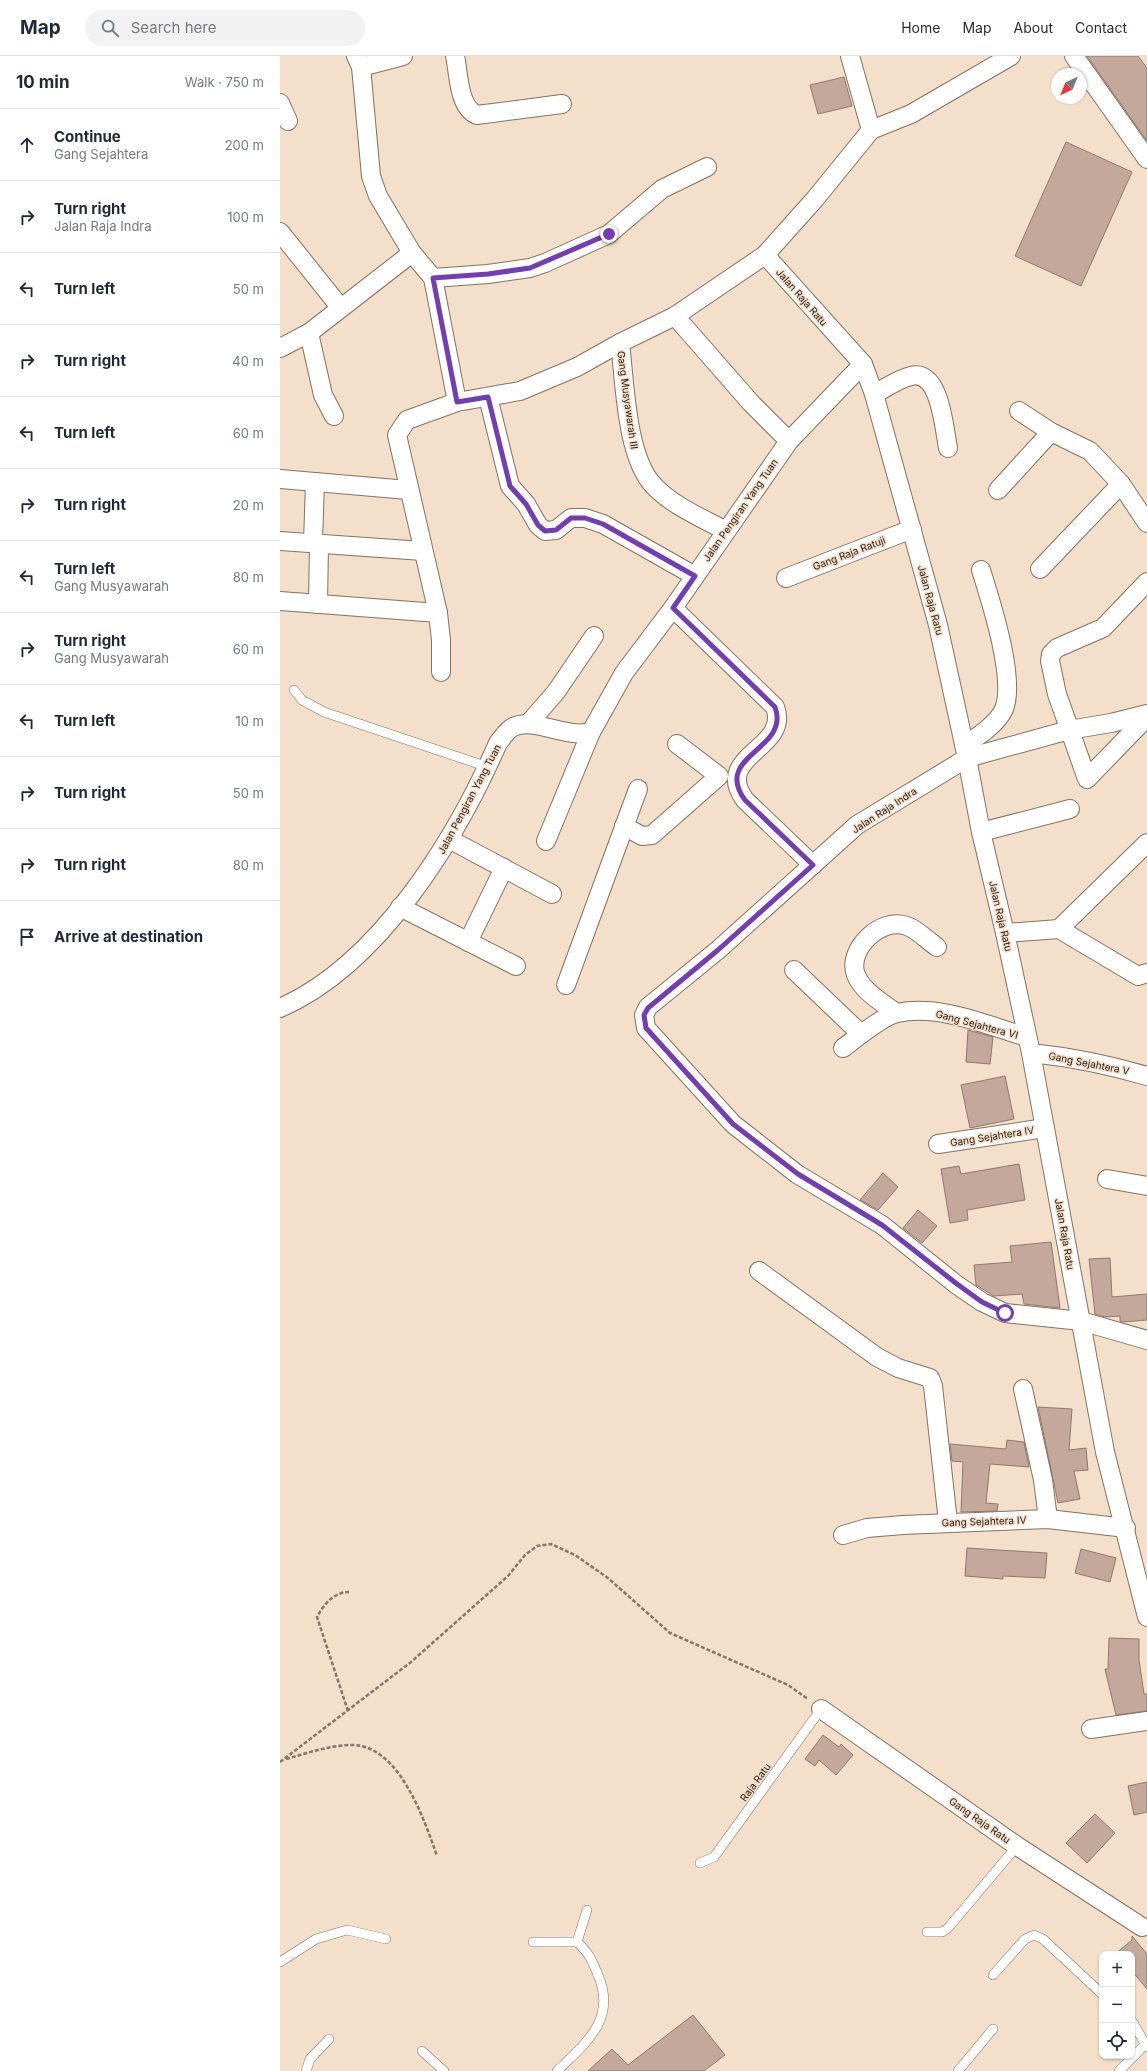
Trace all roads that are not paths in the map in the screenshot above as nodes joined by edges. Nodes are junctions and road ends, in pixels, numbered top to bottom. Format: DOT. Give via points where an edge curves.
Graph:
graph roads {
  1 [pos="403,56"];
  2 [pos="454,56"];
  3 [pos="850,56"];
  4 [pos="1074,56"];
  5 [pos="1000,59"];
  6 [pos="358,61"];
  7 [pos="280,103"];
  8 [pos="562,104"];
  9 [pos="288,121"];
  10 [pos="871,130"];
  11 [pos="1147,159"];
  12 [pos="707,167"];
  13 [pos="280,232"];
  14 [pos="412,253"];
  15 [pos="764,255"];
  16 [pos="433,278"];
  17 [pos="340,307"];
  18 [pos="675,316"];
  19 [pos="309,332"];
  20 [pos="620,343"];
  21 [pos="280,348"];
  22 [pos="864,364"];
  23 [pos="874,394"];
  24 [pos="488,397"];
  25 [pos="457,402"];
  26 [pos="1019,411"];
  27 [pos="334,416"];
  28 [pos="1051,432"];
  29 [pos="788,441"];
  30 [pos="948,448"];
  31 [pos="280,479"];
  32 [pos="315,482"];
  33 [pos="1121,484"];
  34 [pos="408,490"];
  35 [pos="998,490"];
  36 [pos="1147,523"];
  37 [pos="912,529"];
  38 [pos="726,531"];
  39 [pos="280,541"];
  40 [pos="316,544"];
  41 [pos="424,551"];
  42 [pos="1040,569"];
  43 [pos="981,570"];
  44 [pos="695,576"];
  45 [pos="786,578"];
  46 [pos="1147,582"];
  47 [pos="280,601"];
  48 [pos="318,604"];
  49 [pos="673,608"];
  50 [pos="438,613"];
  51 [pos="594,636"];
  52 [pos="441,672"];
  53 [pos="294,690"];
  54 [pos="1147,714"];
  55 [pos="1147,717"];
  56 [pos="528,724"];
  57 [pos="1069,730"];
  58 [pos="591,732"];
  59 [pos="677,744"];
  60 [pos="971,752"];
  61 [pos="488,767"];
  62 [pos="718,776"];
  63 [pos="736,776"];
  64 [pos="638,789"];
  65 [pos="1070,809"];
  66 [pos="624,826"];
  67 [pos="981,832"];
  68 [pos="449,839"];
  69 [pos="546,841"];
  70 [pos="1147,843"];
  71 [pos="813,865"];
  72 [pos="504,868"];
  73 [pos="552,894"];
  74 [pos="400,907"];
  75 [pos="1059,929"];
  76 [pos="1005,933"];
  77 [pos="468,942"];
  78 [pos="937,947"];
  79 [pos="516,966"];
  80 [pos="794,970"];
  81 [pos="1147,973"];
  82 [pos="566,985"];
  83 [pos="280,1008"];
  84 [pos="896,1013"];
  85 [pos="861,1034"];
  86 [pos="1029,1045"];
  87 [pos="843,1048"];
  88 [pos="1147,1076"];
  89 [pos="1046,1128"];
  90 [pos="938,1144"];
  91 [pos="1107,1179"];
  92 [pos="1147,1186"];
  93 [pos="759,1271"];
  94 [pos="1081,1321"];
  95 [pos="1147,1340"];
  96 [pos="1023,1389"];
  97 [pos="1048,1519"];
  98 [pos="948,1522"];
  99 [pos="1126,1528"];
  100 [pos="843,1535"];
  101 [pos="1147,1617"];
  102 [pos="821,1709"];
  103 [pos="1147,1721"];
  104 [pos="1091,1729"];
  105 [pos="1017,1846"];
  106 [pos="700,1863"];
  107 [pos="586,1910"];
  108 [pos="1145,1928"];
  109 [pos="927,1932"];
  110 [pos="386,1939"];
  111 [pos="533,1942"];
  112 [pos="577,1942"];
  113 [pos="280,1962"];
  114 [pos="993,1975"];
  115 [pos="1099,1991"];
  116 [pos="1133,2023"];
  117 [pos="992,2029"];
  118 [pos="329,2039"];
  119 [pos="1146,2046"];
  120 [pos="422,2051"];
  121 [pos="306,2071"];
  122 [pos="444,2071"];
  123 [pos="557,2071"];
  124 [pos="958,2071"];
  125 [pos="1119,2071"];
  1 -- 6 [label="street"];
  2 -- 8 [label="street" via="464,105 469,112 477,116"];
  3 -- 10 [label="street"];
  4 -- 11 [label="street"];
  5 -- 10 [label="street" via="911,114"];
  6 -- 14 [label="street" via="371,176 378,196"];
  7 -- 9 [label="street"];
  10 -- 15 [label="street"];
  12 -- 16 [label="street" via="662,189 609,234 545,263 495,273"];
  13 -- 17 [label="street"];
  14 -- 16 [label="street"];
  14 -- 17 [label="street"];
  15 -- 18 [label="street"];
  15 -- 22 [label="street, Jalan Raja Ratu"];
  16 -- 25 [label="street"];
  17 -- 19 [label="street"];
  18 -- 20 [label="street"];
  18 -- 29 [label="street"];
  19 -- 21 [label="street"];
  19 -- 27 [label="street" via="323,395"];
  20 -- 24 [label="street" via="577,367 520,391"];
  20 -- 38 [label="street, Gang Musyawarah III" via="635,455 642,473 654,487 674,502"];
  22 -- 23 [label="street, Jalan Raja Ratu"];
  22 -- 29 [label="street, Jalan Pengiran Yang Tuan"];
  23 -- 30 [label="street" via="911,376 924,376 929,380 937,399"];
  23 -- 37 [label="street, Jalan Raja Ratu"];
  24 -- 25 [label="street"];
  24 -- 44 [label="street" via="510,486 526,504 538,525 545,531 556,530 571,518 585,518 603,524"];
  25 -- 34 [label="street" via="407,420 401,426 396,435"];
  26 -- 28 [label="street"];
  28 -- 33 [label="street" via="1090,451"];
  28 -- 35 [label="street"];
  29 -- 38 [label="street, Jalan Pengiran Yang Tuan"];
  31 -- 32 [label="street"];
  32 -- 34 [label="street"];
  32 -- 40 [label="street"];
  33 -- 36 [label="street"];
  33 -- 42 [label="street"];
  34 -- 41 [label="street"];
  37 -- 45 [label="street, Gang Raja Ratuji"];
  37 -- 60 [label="street, Jalan Raja Ratu"];
  38 -- 44 [label="street, Jalan Pengiran Yang Tuan"];
  39 -- 40 [label="street"];
  40 -- 41 [label="street"];
  40 -- 48 [label="street"];
  41 -- 50 [label="street"];
  43 -- 60 [label="street" via="1000,636 1009,693 1003,711"];
  44 -- 49 [label="street, Jalan Pengiran Yang Tuan"];
  46 -- 57 [label="street" via="1103,628 1057,648 1051,654 1050,661 1057,694"];
  47 -- 48 [label="street"];
  48 -- 50 [label="street"];
  49 -- 58 [label="street, Jalan Pengiran Yang Tuan" via="624,673"];
  49 -- 63 [label="street" via="775,707 778,714 778,724 770,736 738,770"];
  50 -- 52 [label="street"];
  51 -- 56 [label="street" via="556,692"];
  53 -- 61 [label="lane" via="302,700 324,712"];
  54 -- 57 [label="street"];
  55 -- 57 [label="street" via="1087,779"];
  56 -- 58 [label="street" via="583,734"];
  56 -- 61 [label="street, Jalan Pengiran Yang Tuan" via="508,731 498,744"];
  57 -- 60 [label="street"];
  58 -- 69 [label="street, Jalan Pengiran Yang Tuan"];
  59 -- 62 [label="street"];
  60 -- 67 [label="street, Jalan Raja Ratu"];
  60 -- 71 [label="street, Jalan Raja Indra" via="857,825"];
  61 -- 68 [label="street, Jalan Pengiran Yang Tuan"];
  62 -- 63 [label="street"];
  62 -- 66 [label="street" via="652,835 642,836"];
  63 -- 71 [label="street" via="737,790 745,800"];
  64 -- 66 [label="street"];
  65 -- 67 [label="street"];
  66 -- 82 [label="street"];
  67 -- 76 [label="street, Jalan Raja Ratu"];
  68 -- 72 [label="street"];
  68 -- 74 [label="street, Jalan Pengiran Yang Tuan"];
  70 -- 75 [label="street"];
  71 -- 94 [label="street, Jalan Raja Indra" via="718,950 648,1008 644,1015 646,1028 733,1124 798,1174 882,1225 982,1302 1005,1313"];
  72 -- 73 [label="street"];
  72 -- 77 [label="street"];
  74 -- 77 [label="street"];
  74 -- 83 [label="street, Jalan Pengiran Yang Tuan" via="365,950 322,985"];
  75 -- 76 [label="street"];
  75 -- 81 [label="street" via="1138,976"];
  76 -- 86 [label="street, Jalan Raja Ratu"];
  77 -- 79 [label="street"];
  78 -- 84 [label="street" via="907,926 895,924 878,930 866,939 857,951 854,964 857,976 865,988"];
  80 -- 85 [label="street"];
  84 -- 85 [label="street, Gang Sejahtera VI"];
  84 -- 86 [label="street, Gang Sejahtera VI" via="940,1012"];
  85 -- 87 [label="street, Gang Sejahtera VI"];
  86 -- 88 [label="street, Gang Sejahtera V"];
  86 -- 89 [label="street, Jalan Raja Ratu"];
  89 -- 90 [label="street, Gang Sejahtera IV"];
  89 -- 94 [label="street, Jalan Raja Ratu"];
  91 -- 92 [label="street"];
  93 -- 98 [label="street" via="877,1357 898,1368 930,1378"];
  94 -- 95 [label="street"];
  94 -- 99 [label="street, Jalan Raja Ratu" via="1105,1452"];
  96 -- 97 [label="street" via="1043,1480"];
  97 -- 98 [label="street, Gang Sejahtera IV"];
  97 -- 99 [label="street, Gang Sejahtera IV"];
  98 -- 100 [label="street, Gang Sejahtera IV" via="867,1528"];
  99 -- 101 [label="street, Jalan Raja Ratu"];
  102 -- 105 [label="street, Gang Raja Ratu"];
  102 -- 106 [label="lane, Raja Ratu" via="714,1857"];
  103 -- 104 [label="street"];
  105 -- 108 [label="street, Gang Raja Ratu"];
  105 -- 109 [label="lane" via="948,1928 942,1932"];
  107 -- 112 [label="lane"];
  110 -- 113 [label="lane" via="347,1930 316,1939"];
  111 -- 112 [label="lane"];
  112 -- 123 [label="lane" via="589,1954 602,1985 605,2006 599,2025 581,2048"];
  114 -- 115 [label="lane" via="1026,1939 1034,1935 1043,1939"];
  116 -- 119 [label="lane"];
  117 -- 124 [label="lane"];
  118 -- 121 [label="lane" via="310,2058"];
  119 -- 125 [label="lane"];
  120 -- 122 [label="lane"];
}
